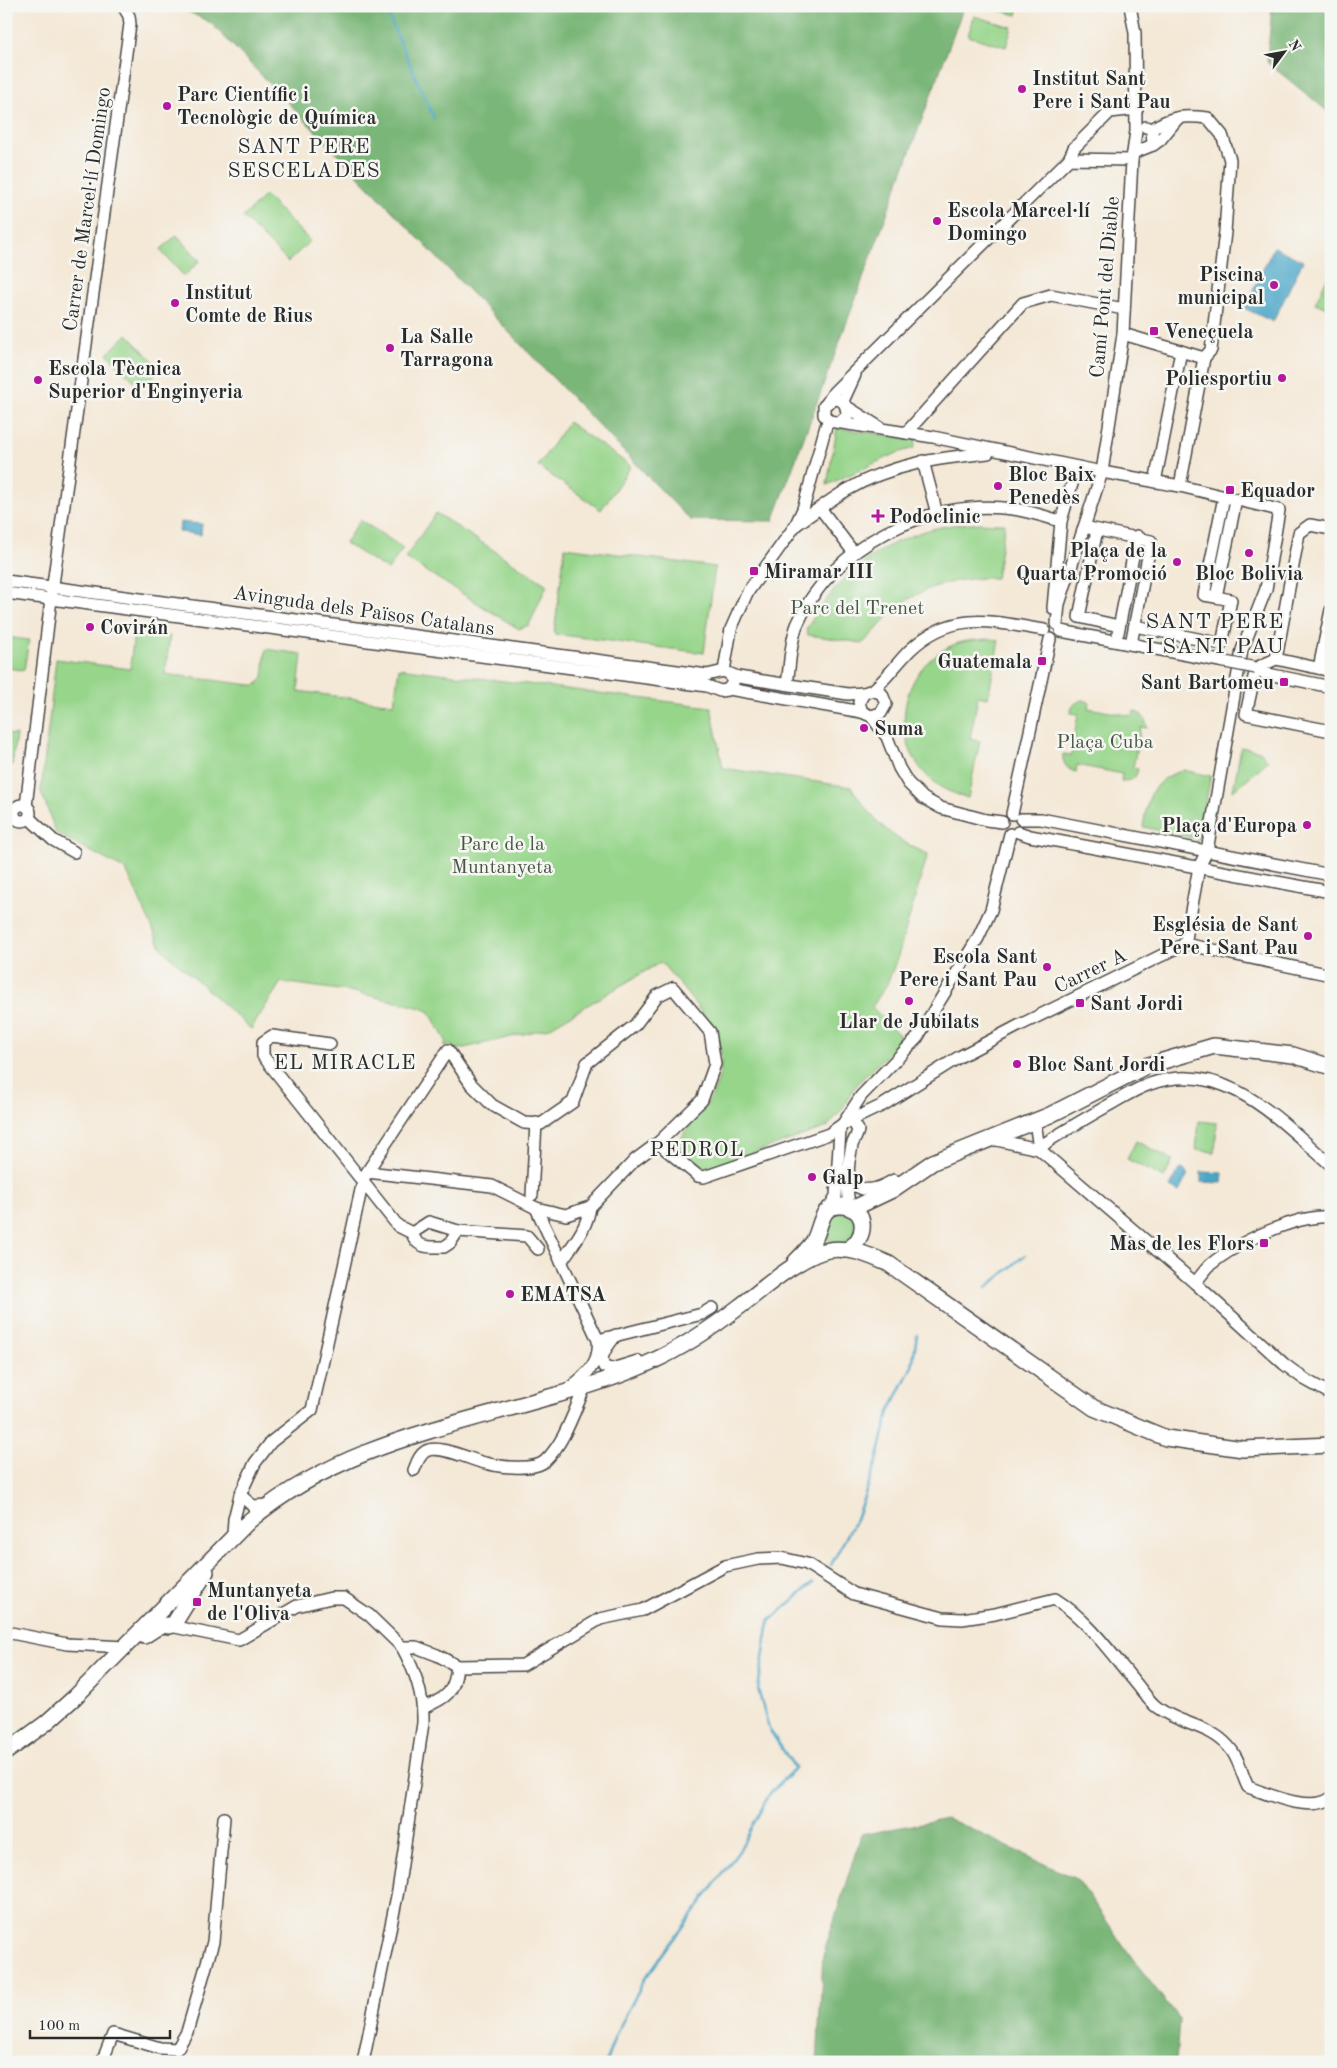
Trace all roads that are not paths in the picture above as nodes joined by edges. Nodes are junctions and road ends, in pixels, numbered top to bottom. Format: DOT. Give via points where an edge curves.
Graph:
graph roads {
  1 [pos="123,6"];
  2 [pos="1130,6"];
  3 [pos="1137,109"];
  4 [pos="1178,118"];
  5 [pos="1152,129"];
  6 [pos="1136,130"];
  7 [pos="1153,144"];
  8 [pos="1133,157"];
  9 [pos="1069,159"];
  10 [pos="1124,309"];
  11 [pos="1123,334"];
  12 [pos="1181,351"];
  13 [pos="1204,358"];
  14 [pos="857,371"];
  15 [pos="845,404"];
  16 [pos="824,406"];
  17 [pos="834,422"];
  18 [pos="882,430"];
  19 [pos="906,433"];
  20 [pos="1000,452"];
  21 [pos="923,461"];
  22 [pos="1077,467"];
  23 [pos="1102,472"];
  24 [pos="1155,482"];
  25 [pos="1180,486"];
  26 [pos="1224,497"];
  27 [pos="1236,500"];
  28 [pos="820,508"];
  29 [pos="936,514"];
  30 [pos="1061,521"];
  31 [pos="795,526"];
  32 [pos="1084,527"];
  33 [pos="1331,529"];
  34 [pos="1097,530"];
  35 [pos="1136,536"];
  36 [pos="854,553"];
  37 [pos="6,581"];
  38 [pos="6,593"];
  39 [pos="52,593"];
  40 [pos="1216,597"];
  41 [pos="1331,610"];
  42 [pos="1119,626"];
  43 [pos="1135,626"];
  44 [pos="1053,629"];
  45 [pos="1116,641"];
  46 [pos="1132,644"];
  47 [pos="1276,659"];
  48 [pos="1256,668"];
  49 [pos="1319,668"];
  50 [pos="1331,671"];
  51 [pos="723,673"];
  52 [pos="787,684"];
  53 [pos="715,687"];
  54 [pos="1331,687"];
  55 [pos="729,689"];
  56 [pos="868,691"];
  57 [pos="866,714"];
  58 [pos="1331,731"];
  59 [pos="26,806"];
  60 [pos="10,813"];
  61 [pos="1016,817"];
  62 [pos="29,818"];
  63 [pos="1041,819"];
  64 [pos="1002,822"];
  65 [pos="1014,833"];
  66 [pos="1040,837"];
  67 [pos="1207,851"];
  68 [pos="74,852"];
  69 [pos="1199,867"];
  70 [pos="1331,875"];
  71 [pos="1331,892"];
  72 [pos="1185,944"];
  73 [pos="1331,975"];
  74 [pos="330,1044"];
  75 [pos="1328,1065"];
  76 [pos="866,1094"];
  77 [pos="883,1105"];
  78 [pos="1035,1122"];
  79 [pos="536,1123"];
  80 [pos="847,1130"];
  81 [pos="992,1138"];
  82 [pos="658,1143"];
  83 [pos="1039,1149"];
  84 [pos="1331,1165"];
  85 [pos="849,1172"];
  86 [pos="916,1172"];
  87 [pos="365,1177"];
  88 [pos="892,1190"];
  89 [pos="532,1195"];
  90 [pos="590,1207"];
  91 [pos="536,1208"];
  92 [pos="851,1209"];
  93 [pos="828,1210"];
  94 [pos="1331,1216"];
  95 [pos="862,1226"];
  96 [pos="818,1227"];
  97 [pos="458,1231"];
  98 [pos="412,1233"];
  99 [pos="538,1249"];
  100 [pos="840,1250"];
  101 [pos="560,1262"];
  102 [pos="889,1264"];
  103 [pos="790,1268"];
  104 [pos="1195,1283"];
  105 [pos="712,1308"];
  106 [pos="616,1335"];
  107 [pos="598,1340"];
  108 [pos="674,1351"];
  109 [pos="606,1368"];
  110 [pos="589,1371"];
  111 [pos="585,1387"];
  112 [pos="561,1394"];
  113 [pos="1331,1394"];
  114 [pos="1331,1445"];
  115 [pos="414,1470"];
  116 [pos="240,1495"];
  117 [pos="268,1505"];
  118 [pos="236,1512"];
  119 [pos="249,1521"];
  120 [pos="233,1536"];
  121 [pos="219,1550"];
  122 [pos="160,1611"];
  123 [pos="176,1624"];
  124 [pos="6,1632"];
  125 [pos="125,1647"];
  126 [pos="402,1647"];
  127 [pos="457,1666"];
  128 [pos="423,1708"];
  129 [pos="6,1752"];
  130 [pos="1331,1798"];
  131 [pos="224,1818"];
  132 [pos="102,2062"];
  133 [pos="363,2062"];
  1 -- 39 [label="street, Carrer de Marcel·lí Domingo" via="130,24"];
  2 -- 3 [label="street, Camí Pont del Diable" via="1135,33"];
  3 -- 6 [label="street, Camí Pont del Diable"];
  3 -- 9 [label="street" via="1110,112 1074,148"];
  4 -- 5 [label="street" via="1168,118"];
  4 -- 7 [label="street"];
  4 -- 13 [label="street" via="1208,118 1222,135 1230,160 1211,350"];
  5 -- 6 [label="street"];
  5 -- 7 [label="street"];
  6 -- 8 [label="street, Camí Pont del Diable"];
  7 -- 8 [label="street"];
  8 -- 9 [label="street"];
  8 -- 10 [label="street, Camí Pont del Diable"];
  9 -- 14 [label="street"];
  10 -- 11 [label="street, Camí Pont del Diable"];
  10 -- 19 [label="street" via="1051,295 1023,303"];
  11 -- 12 [label="street"];
  11 -- 23 [label="street, Camí Pont del Diable"];
  12 -- 13 [label="street"];
  12 -- 24 [label="street"];
  13 -- 25 [label="street"];
  14 -- 15 [label="street"];
  14 -- 16 [label="street"];
  15 -- 16 [label="street" via="838,399"];
  15 -- 17 [label="street" via="847,416"];
  15 -- 18 [label="street"];
  16 -- 17 [label="street" via="824,416"];
  17 -- 18 [label="street"];
  17 -- 31 [label="street"];
  18 -- 19 [label="street"];
  19 -- 20 [label="street"];
  20 -- 21 [label="street"];
  20 -- 22 [label="street"];
  21 -- 28 [label="street" via="868,479"];
  21 -- 29 [label="street"];
  22 -- 23 [label="street"];
  22 -- 30 [label="street"];
  23 -- 24 [label="street"];
  23 -- 32 [label="street, Camí Pont del Diable"];
  24 -- 25 [label="street"];
  25 -- 26 [label="street"];
  26 -- 27 [label="street"];
  26 -- 40 [label="street" via="1204,595"];
  27 -- 40 [label="street"];
  27 -- 67 [label="street" via="1279,510 1266,589 1242,650"];
  28 -- 31 [label="street"];
  28 -- 36 [label="street"];
  29 -- 30 [label="street" via="973,508 1013,509"];
  29 -- 36 [label="street" via="884,533"];
  30 -- 44 [label="street"];
  31 -- 51 [label="street" via="748,593 731,629"];
  32 -- 34 [label="street"];
  32 -- 44 [label="street, Camí Pont del Diable"];
  33 -- 47 [label="street" via="1310,525 1299,533"];
  34 -- 35 [label="street"];
  34 -- 42 [label="street" via="1079,617"];
  35 -- 42 [label="street"];
  35 -- 43 [label="street" via="1152,541"];
  36 -- 52 [label="street" via="816,590 797,626"];
  37 -- 39 [label="street, Avinguda dels Països Catalans"];
  38 -- 39 [label="street, Avinguda dels Països Catalans"];
  39 -- 51 [label="street, Avinguda dels Països Catalans" via="707,675"];
  39 -- 53 [label="street, Avinguda dels Països Catalans"];
  39 -- 59 [label="street, Carrer de Marcel·lí Domingo"];
  40 -- 43 [label="street" via="1231,600 1222,644"];
  41 -- 49 [label="street"];
  42 -- 45 [label="street"];
  43 -- 46 [label="street"];
  44 -- 45 [label="street"];
  44 -- 56 [label="street" via="979,620 950,626 918,643"];
  44 -- 61 [label="street, Camí Pont del Diable"];
  45 -- 46 [label="street"];
  46 -- 48 [label="street, bridge"];
  47 -- 48 [label="street"];
  47 -- 49 [label="street"];
  48 -- 54 [label="street" via="1263,673"];
  48 -- 58 [label="street" via="1246,714"];
  49 -- 50 [label="street"];
  51 -- 52 [label="street, Avinguda dels Països Catalans"];
  51 -- 53 [label="street" via="713,682"];
  51 -- 55 [label="street" via="732,683"];
  52 -- 56 [label="street, Avinguda dels Països Catalans" via="848,694"];
  53 -- 55 [label="street" via="720,691"];
  55 -- 57 [label="street"];
  56 -- 57 [label="street" via="859,702"];
  56 -- 57 [label="street" via="882,694 886,704 881,713"];
  57 -- 64 [label="street" via="887,737 899,768 923,798 942,808"];
  59 -- 60 [label="street" via="18,806"];
  59 -- 62 [label="street" via="30,811"];
  60 -- 62 [label="street" via="20,821"];
  61 -- 63 [label="street"];
  61 -- 64 [label="street" via="1005,816"];
  61 -- 65 [label="street" via="1022,826"];
  62 -- 68 [label="street" via="53,840"];
  63 -- 66 [label="street"];
  63 -- 67 [label="street"];
  64 -- 65 [label="street" via="1003,830"];
  65 -- 66 [label="street"];
  65 -- 76 [label="street" via="982,930 918,1038"];
  66 -- 69 [label="street"];
  67 -- 69 [label="street"];
  67 -- 70 [label="street"];
  69 -- 71 [label="street"];
  69 -- 72 [label="street"];
  72 -- 73 [label="street"];
  72 -- 77 [label="street, Carrer A" via="968,1053"];
  74 -- 87 [label="street" via="272,1036 263,1042 263,1056"];
  75 -- 78 [label="main road" via="1293,1055 1214,1046 1146,1066"];
  76 -- 77 [label="street" via="868,1106"];
  76 -- 80 [label="street"];
  76 -- 80 [label="street" via="858,1100"];
  77 -- 80 [label="street, Carrer A"];
  77 -- 80 [label="street, Carrer A"];
  78 -- 81 [label="main road"];
  78 -- 83 [label="street"];
  79 -- 82 [label="street" via="541,1124 573,1102 587,1063 635,1025 657,996 674,988 710,1032 715,1064 702,1100"];
  79 -- 87 [label="street" via="524,1123 492,1104 471,1084 448,1050"];
  79 -- 89 [label="street"];
  80 -- 82 [label="street" via="704,1177 698,1176"];
  80 -- 85 [label="street" via="852,1144"];
  80 -- 93 [label="street" via="836,1196"];
  81 -- 83 [label="street"];
  81 -- 86 [label="main road"];
  82 -- 90 [label="street" via="635,1160"];
  83 -- 84 [label="street" via="1137,1089 1163,1080 1190,1077 1216,1081 1239,1091"];
  83 -- 104 [label="street"];
  85 -- 86 [label="street" via="853,1184 869,1190"];
  85 -- 92 [label="street" via="848,1200"];
  86 -- 88 [label="main road"];
  87 -- 91 [label="street" via="492,1186"];
  87 -- 98 [label="street" via="398,1226"];
  87 -- 116 [label="street" via="312,1410 271,1442 255,1463"];
  88 -- 92 [label="main road"];
  88 -- 95 [label="main road"];
  90 -- 91 [label="street" via="566,1215"];
  90 -- 101 [label="street" via="583,1231"];
  91 -- 101 [label="street"];
  92 -- 93 [label="main road" via="839,1206"];
  92 -- 95 [label="main road"];
  93 -- 96 [label="main road"];
  94 -- 104 [label="street" via="1302,1220 1260,1235 1210,1265"];
  95 -- 100 [label="main road" via="858,1242"];
  95 -- 102 [label="main road" via="867,1238"];
  96 -- 100 [label="main road" via="822,1241"];
  96 -- 103 [label="main road" via="814,1241"];
  97 -- 98 [label="street" via="429,1222"];
  97 -- 98 [label="street" via="444,1248 421,1246"];
  97 -- 99 [label="street" via="527,1236"];
  100 -- 102 [label="main road" via="858,1251"];
  100 -- 103 [label="main road" via="823,1251"];
  101 -- 107 [label="street"];
  102 -- 114 [label="main road" via="1094,1408 1166,1438 1244,1449"];
  103 -- 108 [label="main road"];
  104 -- 113 [label="street" via="1284,1364"];
  105 -- 106 [label="street" via="702,1314"];
  106 -- 107 [label="street"];
  106 -- 109 [label="street" via="602,1358"];
  107 -- 110 [label="street" via="598,1352"];
  108 -- 109 [label="street"];
  108 -- 111 [label="main road" via="630,1372"];
  109 -- 110 [label="street"];
  110 -- 112 [label="street"];
  111 -- 112 [label="main road"];
  111 -- 115 [label="street" via="562,1437 544,1462 530,1468 487,1464 438,1449 427,1451 418,1458"];
  112 -- 117 [label="main road" via="362,1453 307,1479"];
  116 -- 117 [label="street" via="253,1506"];
  116 -- 118 [label="street"];
  116 -- 119 [label="street"];
  117 -- 119 [label="main road"];
  118 -- 119 [label="street"];
  118 -- 120 [label="street"];
  119 -- 120 [label="main road"];
  120 -- 121 [label="main road"];
  121 -- 122 [label="main road"];
  121 -- 123 [label="main road"];
  122 -- 123 [label="street"];
  122 -- 125 [label="main road"];
  123 -- 125 [label="main road" via="161,1625"];
  123 -- 126 [label="street" via="239,1640 297,1606 344,1598 369,1615"];
  124 -- 125 [label="street" via="67,1644"];
  125 -- 129 [label="main road" via="46,1723"];
  126 -- 127 [label="street" via="416,1646"];
  126 -- 128 [label="street" via="420,1689"];
  127 -- 128 [label="street" via="456,1681 450,1693"];
  127 -- 130 [label="street" via="523,1665 600,1620 643,1610 725,1566 782,1558 807,1564 854,1594 942,1618 962,1619 995,1614 1055,1600 1070,1608 1094,1633 1156,1707 1204,1728 1227,1744 1235,1754 1248,1787 1303,1804 1323,1804"];
  128 -- 133 [label="street" via="398,1891"];
  131 -- 132 [label="street" via="213,1942 187,2032 177,2049 160,2048 113,2034"];
}
